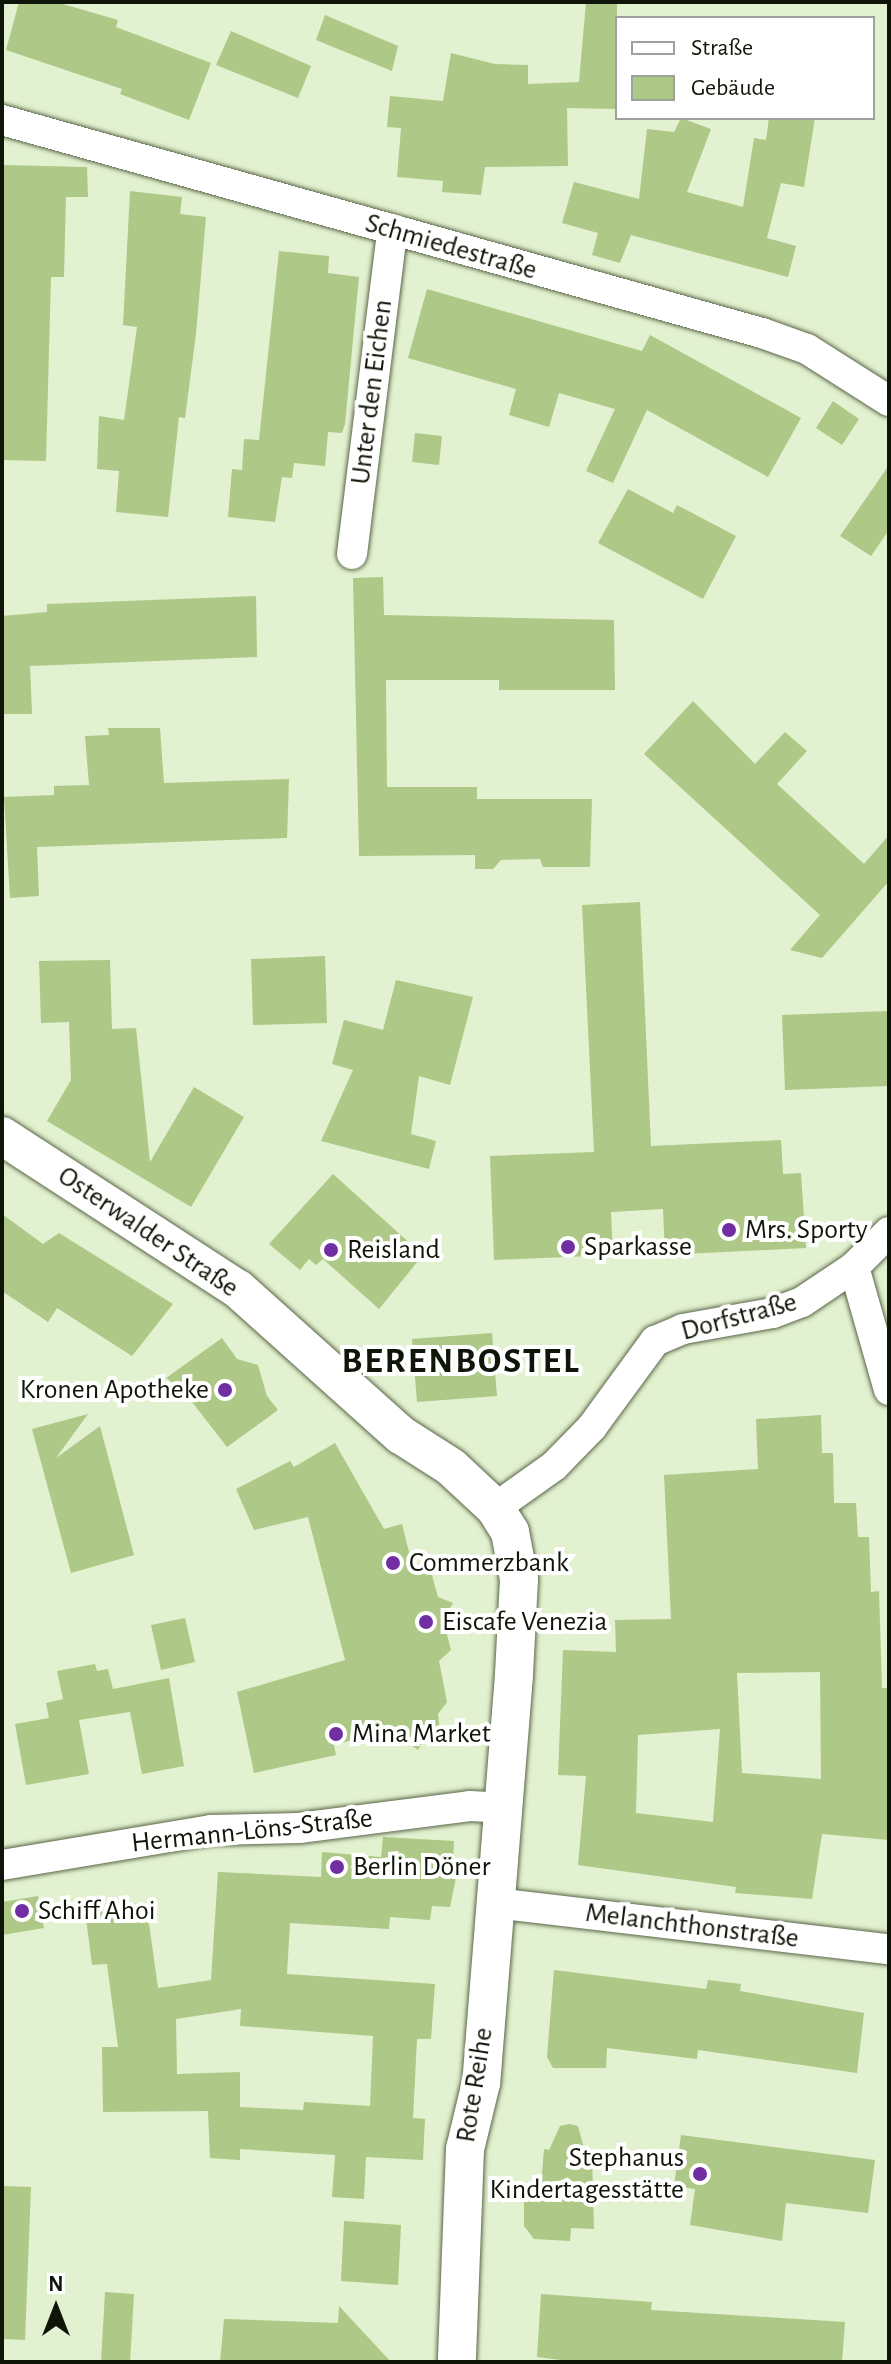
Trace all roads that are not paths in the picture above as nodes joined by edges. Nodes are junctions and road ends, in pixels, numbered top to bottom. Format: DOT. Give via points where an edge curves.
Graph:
graph roads {
  1 [pos="2,120"];
  2 [pos="392,231"];
  3 [pos="889,401"];
  4 [pos="352,554"];
  5 [pos="2,1136"];
  6 [pos="889,1232"];
  7 [pos="854,1267"];
  8 [pos="889,1390"];
  9 [pos="495,1508"];
  10 [pos="503,1808"];
  11 [pos="2,1865"];
  12 [pos="495,1903"];
  13 [pos="889,1949"];
  14 [pos="457,2362"];
  1 -- 2 [label="street, Schmiedestraße"];
  2 -- 3 [label="street, Schmiedestraße" via="792,343"];
  2 -- 4 [label="street, Unter den Eichen"];
  5 -- 9 [label="street, Osterwalder Straße" via="238,1289 401,1435 451,1467"];
  6 -- 7 [label="street, Dorfstraße"];
  7 -- 8 [label="street"];
  7 -- 9 [label="street, Dorfstraße" via="802,1302 773,1313 683,1329 655,1341 592,1427 554,1466"];
  9 -- 10 [label="street, Osterwalder Straße" via="510,1532 519,1579"];
  10 -- 11 [label="street, Hermann-Löns-Straße" via="470,1806 299,1828 211,1830"];
  10 -- 12 [label="street, Rote Reihe"];
  12 -- 13 [label="street, Melanchthonstraße"];
  12 -- 14 [label="street, Rote Reihe" via="481,2083 465,2149"];
}
